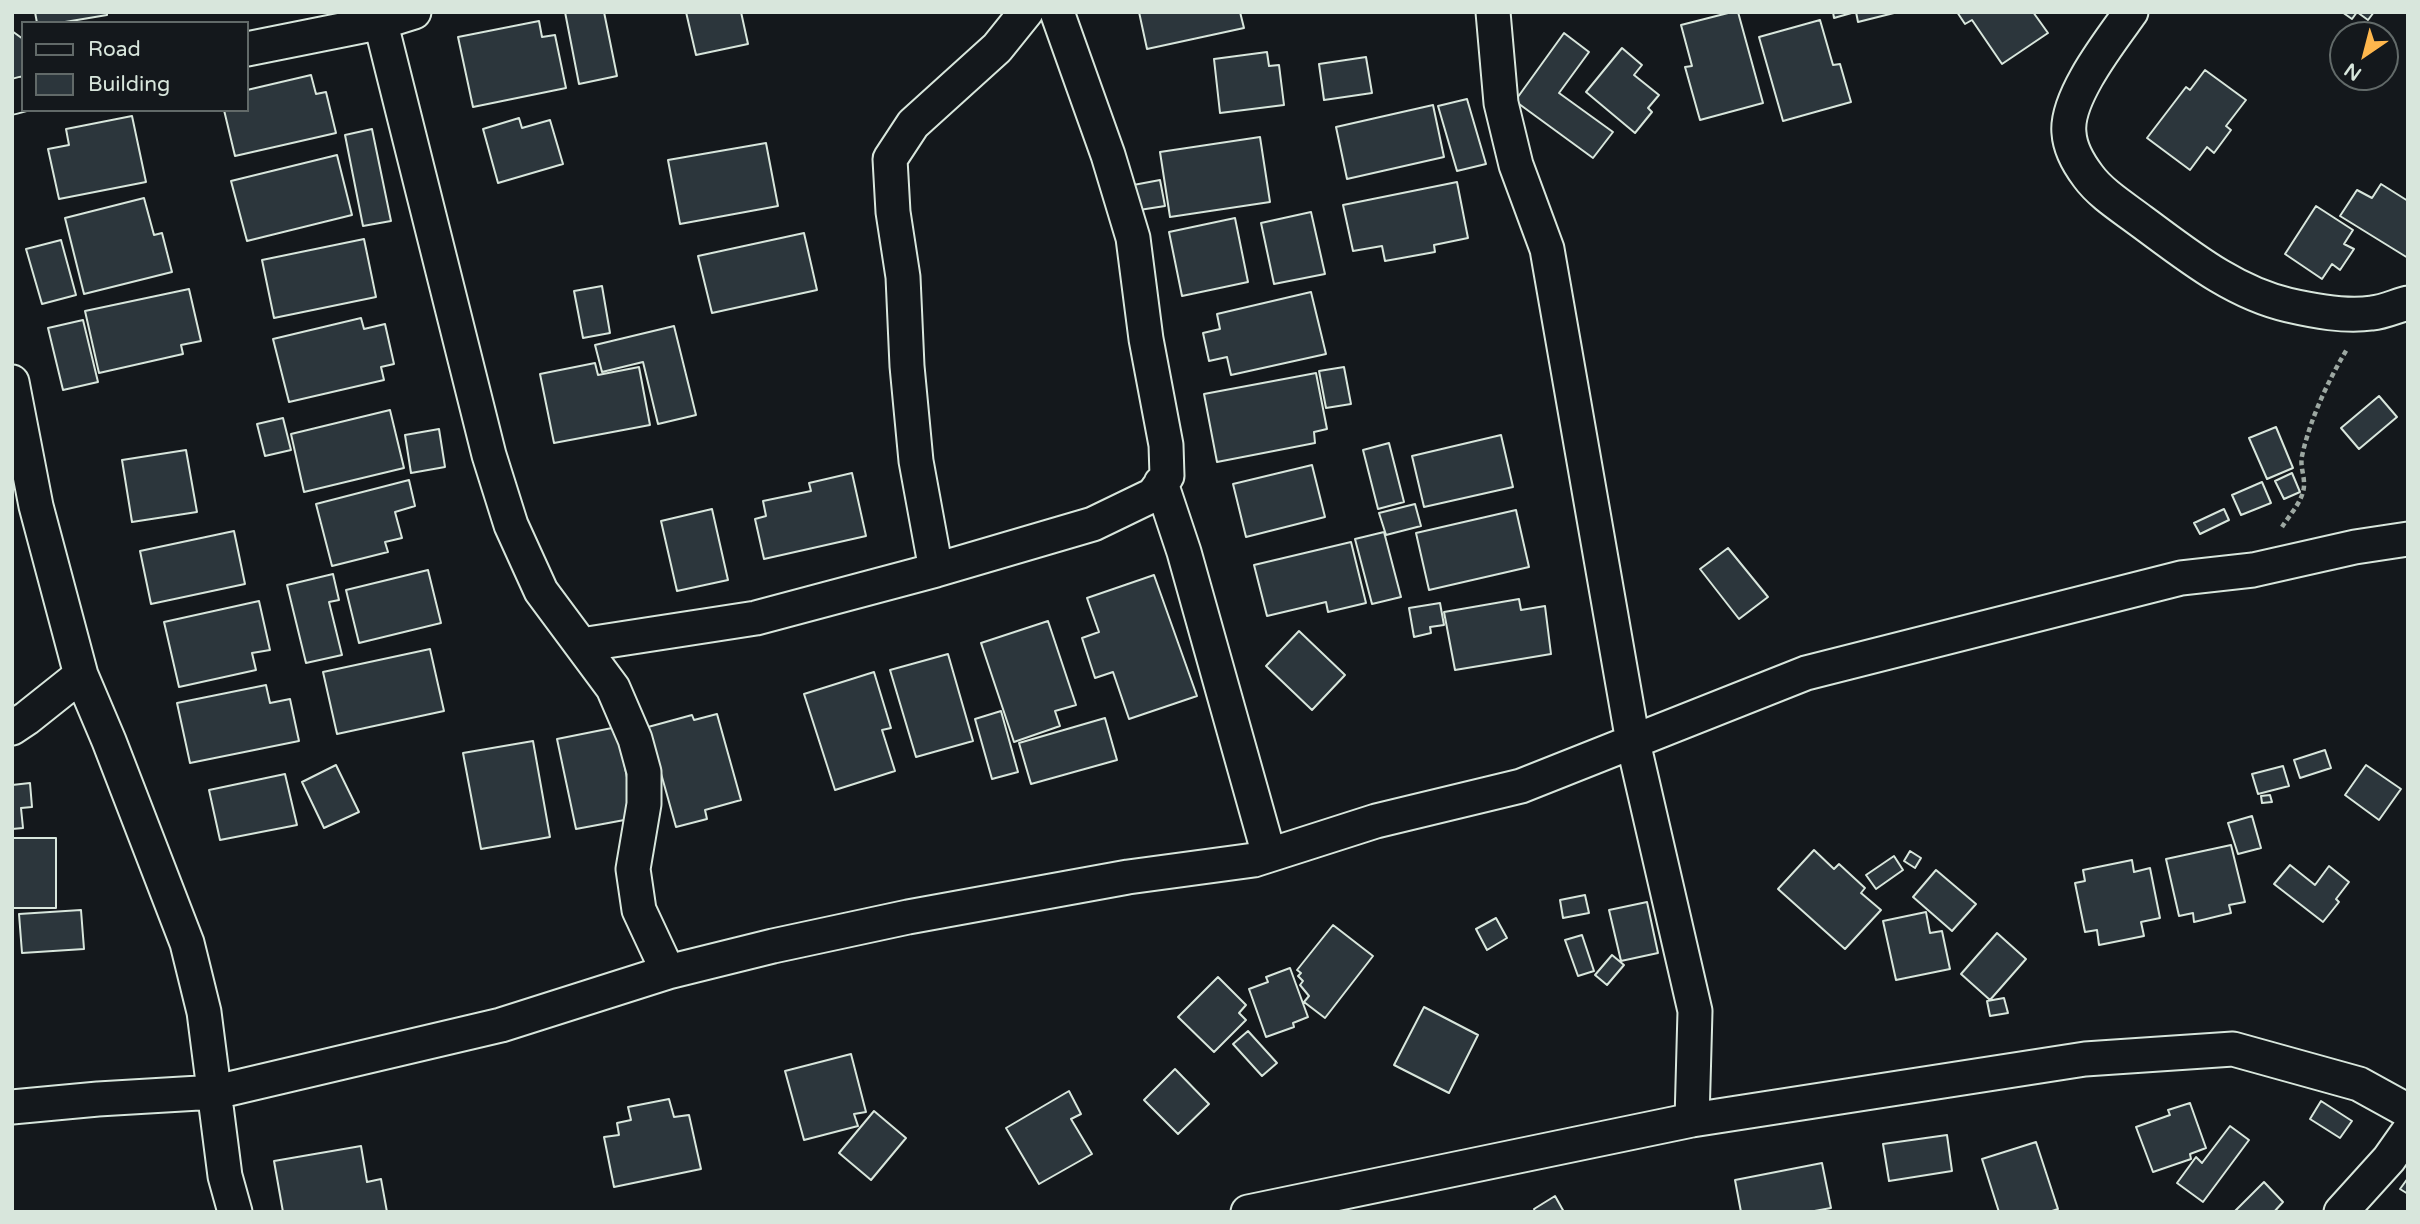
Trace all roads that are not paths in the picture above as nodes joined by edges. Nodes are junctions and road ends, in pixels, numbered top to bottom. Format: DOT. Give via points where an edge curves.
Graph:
graph roads {
  1 [pos="414,12"];
  2 [pos="1026,12"];
  3 [pos="1057,12"];
  4 [pos="1493,12"];
  5 [pos="2131,12"];
  6 [pos="380,17"];
  7 [pos="248,49"];
  8 [pos="2408,303"];
  9 [pos="12,382"];
  10 [pos="1161,483"];
  11 [pos="2408,539"];
  12 [pos="936,570"];
  13 [pos="581,645"];
  14 [pos="80,675"];
  15 [pos="12,728"];
  16 [pos="1633,743"];
  17 [pos="1269,855"];
  18 [pos="668,972"];
  19 [pos="216,1092"];
  20 [pos="12,1107"];
  21 [pos="2408,1111"];
  22 [pos="1692,1120"];
  23 [pos="2408,1132"];
  24 [pos="234,1212"];
  25 [pos="1248,1212"];
  26 [pos="2341,1212"];
  1 -- 6 [label="street"];
  2 -- 12 [label="street" via="997,48 913,124 890,159 916,461"];
  3 -- 10 [label="street" via="1133,238 1166,445 1167,476"];
  4 -- 16 [label="street" via="1501,103 1516,165 1548,248"];
  5 -- 8 [label="street" via="2101,53 2070,112 2068,132 2073,150 2090,178 2191,258 2262,298 2326,313 2372,313"];
  6 -- 7 [label="street"];
  6 -- 13 [label="street" via="489,455 511,525 541,591"];
  9 -- 14 [label="street" via="36,506"];
  10 -- 12 [label="street" via="1153,495 1093,524"];
  10 -- 17 [label="street"];
  11 -- 16 [label="street" via="2253,570 2180,578 1806,673"];
  12 -- 13 [label="street" via="756,618"];
  13 -- 18 [label="street" via="614,688 644,772 644,804 633,869 639,910"];
  14 -- 15 [label="street"];
  14 -- 19 [label="street" via="187,943 204,1012"];
  16 -- 17 [label="street" via="1521,786 1376,821"];
  16 -- 22 [label="street" via="1695,1011"];
  17 -- 18 [label="street" via="908,917"];
  18 -- 19 [label="street" via="501,1025"];
  19 -- 20 [label="street"];
  19 -- 24 [label="street" via="225,1176"];
  21 -- 22 [label="street" via="2359,1084 2233,1049 2085,1059"];
  22 -- 25 [label="street"];
  23 -- 26 [label="street"];
}
